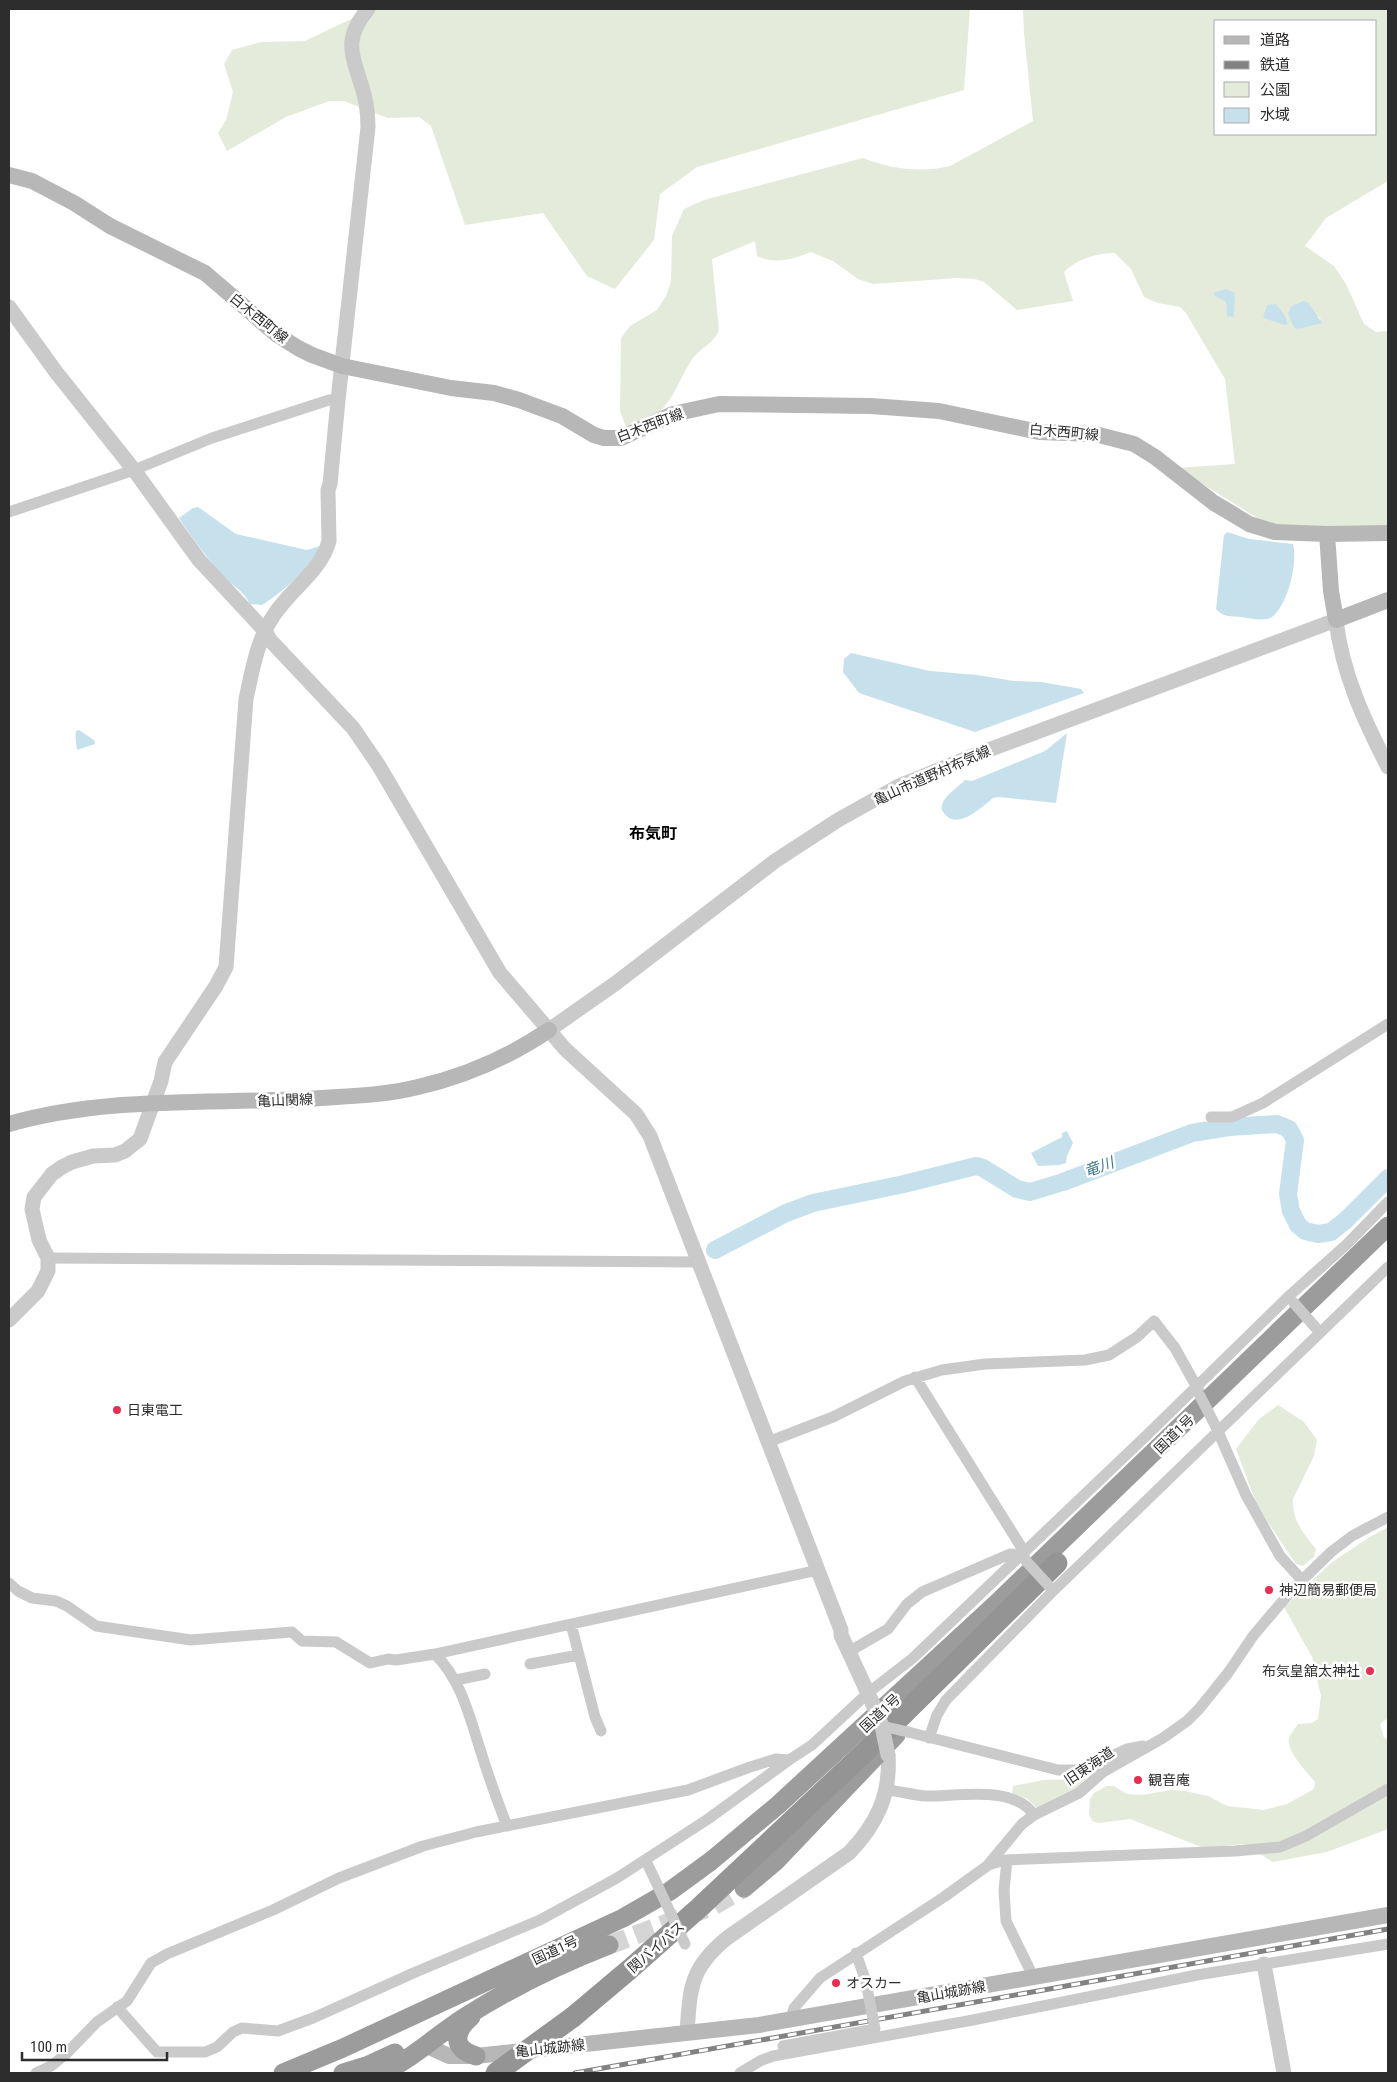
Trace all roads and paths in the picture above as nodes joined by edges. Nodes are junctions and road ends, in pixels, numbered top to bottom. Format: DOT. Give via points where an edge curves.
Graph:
graph roads {
  1 [pos="368,9"];
  2 [pos="9,175"];
  3 [pos="9,307"];
  4 [pos="342,366"];
  5 [pos="338,400"];
  6 [pos="134,470"];
  7 [pos="9,512"];
  8 [pos="1388,533"];
  9 [pos="1327,534"];
  10 [pos="1388,600"];
  11 [pos="1336,620"];
  12 [pos="265,631"];
  13 [pos="1388,767"];
  14 [pos="1388,1024"];
  15 [pos="548,1030"];
  16 [pos="153,1104"];
  17 [pos="1211,1117"];
  18 [pos="9,1124"];
  19 [pos="1388,1202"];
  20 [pos="1388,1226"];
  21 [pos="1388,1243"];
  22 [pos="48,1258"];
  23 [pos="698,1262"];
  24 [pos="1388,1267"];
  25 [pos="1291,1300"];
  26 [pos="9,1320"];
  27 [pos="1319,1330"];
  28 [pos="915,1377"];
  29 [pos="1198,1391"];
  30 [pos="1217,1428"];
  31 [pos="768,1442"];
  32 [pos="1388,1517"];
  33 [pos="1024,1558"];
  34 [pos="1058,1563"];
  35 [pos="818,1570"];
  36 [pos="1302,1580"];
  37 [pos="9,1583"];
  38 [pos="1051,1588"];
  39 [pos="996,1604"];
  40 [pos="571,1624"];
  41 [pos="850,1651"];
  42 [pos="435,1654"];
  43 [pos="579,1656"];
  44 [pos="530,1664"];
  45 [pos="485,1674"];
  46 [pos="456,1680"];
  47 [pos="870,1698"];
  48 [pos="882,1726"];
  49 [pos="601,1731"];
  50 [pos="930,1738"];
  51 [pos="1149,1744"];
  52 [pos="789,1760"];
  53 [pos="1388,1789"];
  54 [pos="887,1790"];
  55 [pos="804,1808"];
  56 [pos="1034,1815"];
  57 [pos="507,1826"];
  58 [pos="1007,1860"];
  59 [pos="647,1862"];
  60 [pos="987,1866"];
  61 [pos="744,1888"];
  62 [pos="1388,1915"];
  63 [pos="685,1944"];
  64 [pos="1388,1944"];
  65 [pos="609,1945"];
  66 [pos="556,1950"];
  67 [pos="856,1954"];
  68 [pos="1264,1964"];
  69 [pos="1032,1978"];
  70 [pos="526,1981"];
  71 [pos="117,2007"];
  72 [pos="790,2020"];
  73 [pos="687,2033"];
  74 [pos="425,2045"];
  75 [pos="476,2056"];
  76 [pos="760,2061"];
  77 [pos="36,2073"];
  78 [pos="283,2073"];
  79 [pos="343,2073"];
  80 [pos="382,2073"];
  81 [pos="496,2073"];
  82 [pos="740,2073"];
  83 [pos="1284,2073"];
  1 -- 4 [label="street" via="356,25 351,40 353,64 364,93 368,127"];
  2 -- 4 [label="main road, 白木西町線" via="32,181 110,226 204,273 276,334 298,348"];
  3 -- 6 [label="street"];
  4 -- 5 [label="street"];
  4 -- 9 [label="main road, 白木西町線" via="451,388 494,393 541,407 594,435 612,439 632,434 674,414 719,404 901,407 939,411 1039,432 1095,434 1145,450 1214,502 1250,524 1276,532"];
  5 -- 6 [label="street" via="328,400 212,438"];
  5 -- 12 [label="street" via="328,490 330,524 327,549"];
  6 -- 7 [label="street"];
  6 -- 12 [label="street" via="199,560"];
  8 -- 9 [label="main road, 白木西町線"];
  9 -- 11 [label="main road"];
  10 -- 11 [label="main road"];
  11 -- 13 [label="street" via="1339,648 1350,683"];
  11 -- 15 [label="street, 亀山市道野村布気線" via="975,754 899,786 775,861 616,983"];
  12 -- 15 [label="street" via="353,728 379,766 500,973"];
  12 -- 16 [label="street" via="246,699 226,968 165,1062"];
  14 -- 17 [label="street" via="1263,1103 1232,1117"];
  15 -- 16 [label="main road, 亀山関線" via="492,1062 418,1087 364,1096"];
  15 -- 23 [label="street" via="564,1049 643,1122"];
  16 -- 18 [label="main road, 亀山関線" via="70,1110"];
  16 -- 22 [label="street" via="145,1129 134,1145 115,1155 93,1156 72,1162 52,1174 34,1197 32,1209 39,1240"];
  19 -- 25 [label="street"];
  20 -- 39 [label="highway, 国道1号"];
  21 -- 34 [label="highway, 国道1号"];
  22 -- 23 [label="street"];
  22 -- 26 [label="street" via="48,1271 38,1291"];
  23 -- 31 [label="street"];
  24 -- 27 [label="street"];
  25 -- 27 [label="street, bridge"];
  25 -- 29 [label="street"];
  27 -- 30 [label="street"];
  28 -- 29 [label="street" via="968,1365 1100,1357 1123,1347 1154,1321 1175,1348"];
  28 -- 31 [label="street" via="833,1417"];
  28 -- 33 [label="street" via="1020,1544"];
  29 -- 30 [label="street, bridge"];
  29 -- 33 [label="street"];
  30 -- 36 [label="street" via="1246,1495 1280,1556"];
  30 -- 38 [label="street"];
  31 -- 35 [label="street"];
  32 -- 36 [label="street, 旧東海道" via="1352,1536"];
  33 -- 38 [label="street, bridge"];
  33 -- 41 [label="street" via="1010,1554 922,1592 907,1604 888,1629"];
  33 -- 47 [label="street"];
  34 -- 55 [label="highway"];
  34 -- 61 [label="highway, 国道1号" via="791,1846"];
  35 -- 40 [label="street"];
  35 -- 41 [label="street"];
  36 -- 51 [label="street, 旧東海道" via="1282,1599 1199,1709 1171,1732"];
  37 -- 42 [label="street" via="32,1598 67,1606 96,1626 191,1640 292,1632 302,1641 336,1642 370,1663"];
  38 -- 50 [label="street" via="946,1700"];
  39 -- 55 [label="highway"];
  39 -- 66 [label="highway, 国道1号" via="846,1744 711,1861 646,1905"];
  40 -- 42 [label="street"];
  40 -- 43 [label="street"];
  41 -- 47 [label="street"];
  42 -- 46 [label="street"];
  43 -- 44 [label="street"];
  43 -- 49 [label="street"];
  45 -- 46 [label="street"];
  46 -- 57 [label="street"];
  47 -- 48 [label="street, bridge"];
  47 -- 52 [label="street"];
  48 -- 50 [label="street, bridge"];
  48 -- 54 [label="street, bridge" via="888,1756"];
  50 -- 51 [label="street" via="1071,1771 1082,1770 1127,1749"];
  51 -- 56 [label="street, 旧東海道" via="1103,1772 1078,1793"];
  52 -- 57 [label="street" via="776,1759 688,1790"];
  52 -- 59 [label="street"];
  53 -- 58 [label="street" via="1306,1836 1280,1847"];
  54 -- 56 [label="street" via="923,1796 976,1793 1008,1798 1028,1806"];
  54 -- 73 [label="street" via="874,1819 849,1853 727,1938 702,1963 691,1990"];
  55 -- 81 [label="highway, 関バイパス, bridge" via="665,1940 573,2016"];
  56 -- 60 [label="street, 旧東海道" via="1022,1824"];
  57 -- 71 [label="street" via="423,1846 339,1878 273,1910 167,1954 152,1963 133,1995"];
  58 -- 60 [label="street"];
  58 -- 69 [label="street" via="1004,1890 1006,1921"];
  59 -- 63 [label="street, bridge"];
  59 -- 71 [label="street" via="540,1920 278,2031 242,2028 205,2052 156,2052"];
  60 -- 67 [label="street, 旧東海道"];
  62 -- 69 [label="main road, 亀山城跡線"];
  64 -- 68 [label="street"];
  65 -- 70 [label="highway, 国道1号"];
  66 -- 74 [label="highway" via="430,2016 424,2032"];
  66 -- 78 [label="highway, 国道1号"];
  67 -- 72 [label="street, 旧東海道" via="820,1978 794,2008"];
  67 -- 76 [label="street, bridge" via="866,1982 875,2029 783,2046"];
  68 -- 76 [label="street"];
  68 -- 83 [label="street"];
  69 -- 72 [label="main road, 亀山城跡線"];
  70 -- 74 [label="highway, 国道1号" via="475,2010"];
  70 -- 75 [label="highway" via="459,2028 457,2035 461,2046"];
  71 -- 77 [label="street" via="97,2022 65,2055"];
  72 -- 73 [label="main road, 亀山城跡線"];
  73 -- 75 [label="main road, 亀山城跡線"];
  74 -- 75 [label="main road, 亀山城跡線" via="449,2056"];
  74 -- 79 [label="highway" via="412,2045"];
  74 -- 80 [label="highway, 国道1号"];
  76 -- 82 [label="street"];
}
